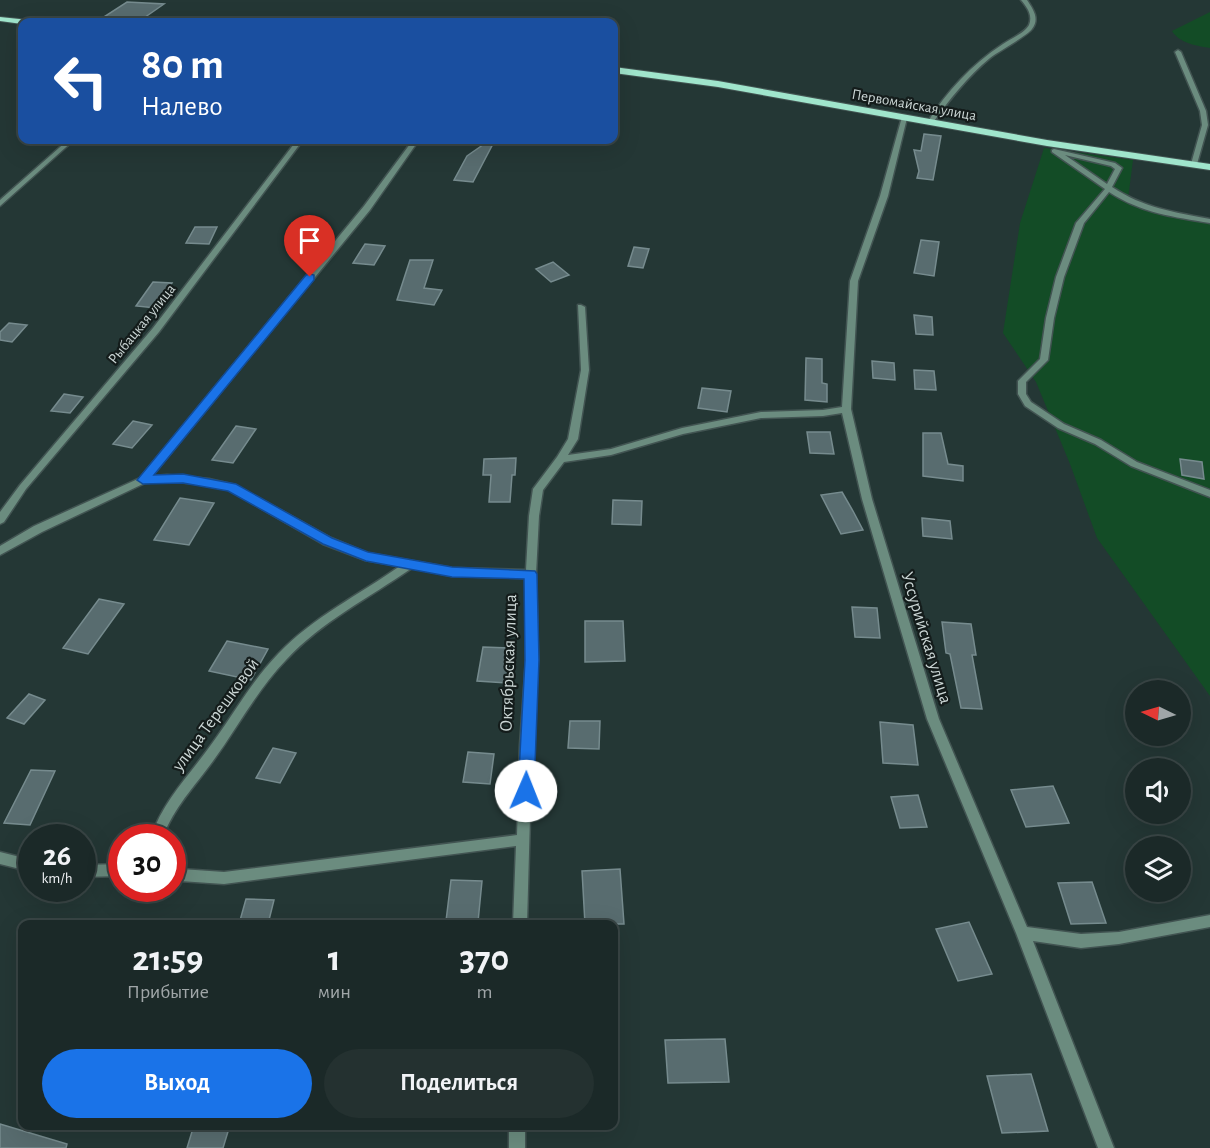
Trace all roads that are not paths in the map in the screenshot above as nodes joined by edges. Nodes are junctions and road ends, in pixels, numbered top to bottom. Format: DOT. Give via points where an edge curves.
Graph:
graph roads {
  1 [pos="1024,0"];
  2 [pos="0,19"];
  3 [pos="18,21"];
  4 [pos="1178,52"];
  5 [pos="618,71"];
  6 [pos="904,118"];
  7 [pos="930,123"];
  8 [pos="1047,143"];
  9 [pos="67,144"];
  10 [pos="297,144"];
  11 [pos="413,144"];
  12 [pos="1054,151"];
  13 [pos="1194,164"];
  14 [pos="1210,167"];
  15 [pos="1108,189"];
  16 [pos="0,204"];
  17 [pos="1210,221"];
  18 [pos="580,307"];
  19 [pos="846,409"];
  20 [pos="561,459"];
  21 [pos="143,480"];
  22 [pos="1210,494"];
  23 [pos="0,520"];
  24 [pos="0,551"];
  25 [pos="409,565"];
  26 [pos="531,574"];
  27 [pos="162,824"];
  28 [pos="522,840"];
  29 [pos="0,858"];
  30 [pos="18,862"];
  31 [pos="186,875"];
  32 [pos="520,920"];
  33 [pos="1210,921"];
  34 [pos="1023,933"];
  35 [pos="517,1130"];
  36 [pos="517,1148"];
  37 [pos="1106,1148"];
  1 -- 7 [label="street" via="1034,16 1034,24 987,55 961,81"];
  2 -- 3 [label="main road"];
  4 -- 13 [label="street" via="1205,125"];
  5 -- 6 [label="main road, Первомайская улица" via="718,84"];
  6 -- 7 [label="main road, Первомайская улица"];
  6 -- 19 [label="street, Уссурийская улица" via="884,196 854,281"];
  7 -- 8 [label="main road, Первомайская улица"];
  8 -- 12 [label="street"];
  8 -- 13 [label="main road, Первомайская улица"];
  9 -- 16 [label="street"];
  10 -- 23 [label="street, Рыбацкая улица" via="156,330 23,487"];
  11 -- 21 [label="street" via="368,208"];
  12 -- 15 [label="street"];
  12 -- 15 [label="street" via="1119,168"];
  13 -- 14 [label="main road, Первомайская улица"];
  15 -- 17 [label="street" via="1141,207"];
  15 -- 22 [label="street" via="1080,223 1060,277 1044,360 1022,381 1022,394 1028,405 1061,426 1134,464"];
  18 -- 20 [label="street, Октябрьская улица" via="585,370 573,439"];
  19 -- 20 [label="street" via="761,415 682,431 611,452"];
  19 -- 34 [label="street, Уссурийская улица" via="867,499 933,719"];
  20 -- 26 [label="street, Октябрьская улица" via="538,489"];
  21 -- 24 [label="street"];
  21 -- 25 [label="street" via="183,479 232,488 327,541 366,556"];
  25 -- 26 [label="street" via="452,572"];
  25 -- 27 [label="street, улица Терешковой" via="296,644 260,681 210,756 173,802"];
  26 -- 28 [label="street, Октябрьская улица" via="532,660"];
  28 -- 31 [label="street" via="224,878"];
  28 -- 32 [label="street, Октябрьская улица"];
  29 -- 30 [label="street"];
  33 -- 34 [label="street" via="1081,941"];
  34 -- 37 [label="street, Уссурийская улица"];
  35 -- 36 [label="street"];
}
